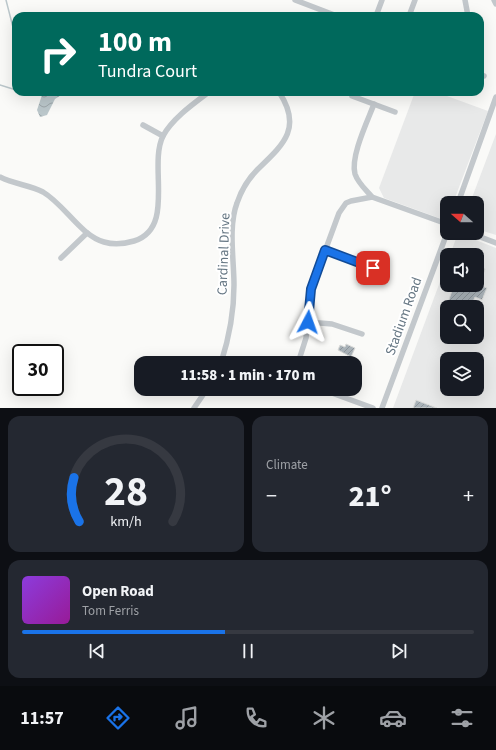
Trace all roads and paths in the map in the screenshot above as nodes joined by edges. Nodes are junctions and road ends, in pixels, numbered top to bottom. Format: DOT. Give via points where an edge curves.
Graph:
graph roads {
  1 [pos="294,0"];
  2 [pos="382,0"];
  3 [pos="416,0"];
  4 [pos="465,0"];
  5 [pos="494,0"];
  6 [pos="307,2"];
  7 [pos="496,4"];
  8 [pos="328,12"];
  9 [pos="378,12"];
  10 [pos="411,12"];
  11 [pos="467,12"];
  12 [pos="203,96"];
  13 [pos="282,96"];
  14 [pos="352,96"];
  15 [pos="496,97"];
  16 [pos="374,104"];
  17 [pos="395,112"];
  18 [pos="144,125"];
  19 [pos="163,136"];
  20 [pos="0,177"];
  21 [pos="461,196"];
  22 [pos="372,197"];
  23 [pos="440,221"];
  24 [pos="87,233"];
  25 [pos="484,238"];
  26 [pos="444,240"];
  27 [pos="496,243"];
  28 [pos="325,250"];
  29 [pos="61,258"];
  30 [pos="385,273"];
  31 [pos="308,322"];
  32 [pos="362,334"];
  33 [pos="223,356"];
  34 [pos="301,356"];
  35 [pos="202,396"];
  36 [pos="340,396"];
  37 [pos="194,408"];
  38 [pos="373,408"];
  39 [pos="382,408"];
  1 -- 6 [label="street"];
  2 -- 9 [label="street"];
  3 -- 10 [label="street"];
  4 -- 11 [label="street"];
  5 -- 7 [label="street"];
  6 -- 8 [label="street"];
  12 -- 19 [label="street" via="174,121"];
  13 -- 33 [label="street, Cardinal Drive" via="290,122 285,142 257,170 236,204 233,224 233,309"];
  14 -- 16 [label="street"];
  15 -- 21 [label="street"];
  16 -- 17 [label="street"];
  16 -- 22 [label="street" via="360,141 354,168 361,184"];
  18 -- 19 [label="street"];
  19 -- 24 [label="street" via="158,155 158,213 151,228 138,239 122,244 102,242"];
  20 -- 24 [label="street" via="42,192 69,213"];
  22 -- 23 [label="street"];
  22 -- 28 [label="street" via="356,199 342,207"];
  24 -- 29 [label="street"];
  25 -- 27 [label="street"];
  26 -- 39 [label="street, Stadium Road"];
  28 -- 30 [label="street"];
  28 -- 31 [label="street" via="311,289"];
  31 -- 32 [label="street" via="332,324"];
  31 -- 34 [label="street"];
  35 -- 37 [label="street"];
  36 -- 38 [label="street"];
}
